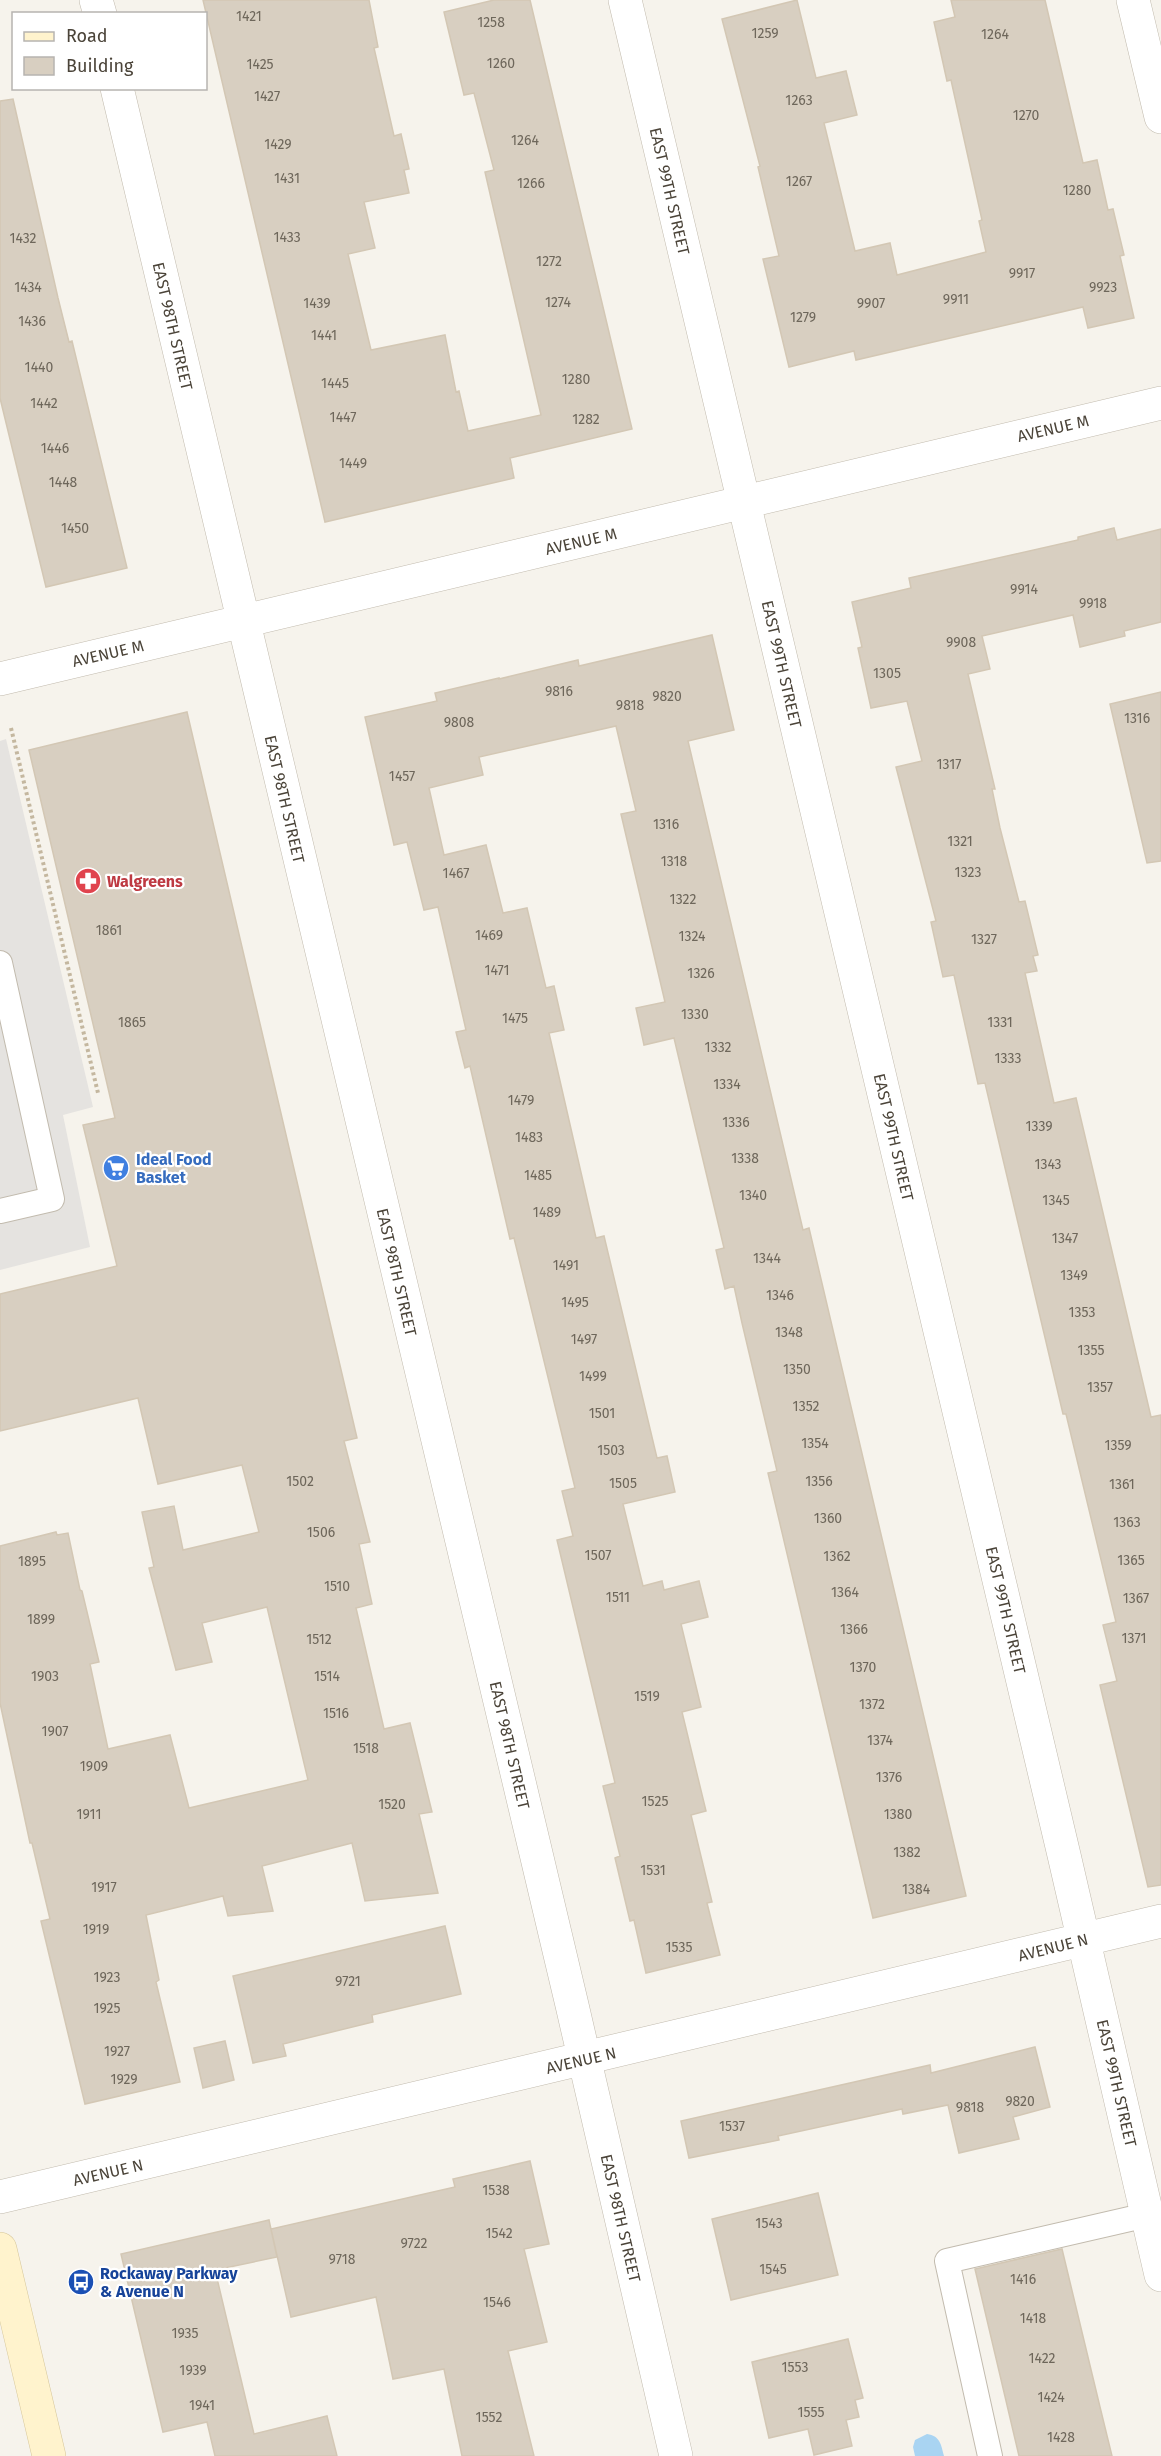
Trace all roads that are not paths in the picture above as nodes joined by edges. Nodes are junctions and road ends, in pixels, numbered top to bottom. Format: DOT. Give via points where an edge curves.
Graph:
graph roads {
  1 [pos="625,0"];
  2 [pos="1133,0"];
  3 [pos="117,90"];
  4 [pos="1161,117"];
  5 [pos="1161,402"];
  6 [pos="744,502"];
  7 [pos="243,621"];
  8 [pos="0,679"];
  9 [pos="0,963"];
  10 [pos="0,1211"];
  11 [pos="1161,1921"];
  12 [pos="1083,1940"];
  13 [pos="584,2059"];
  14 [pos="0,2198"];
  15 [pos="1147,2215"];
  16 [pos="0,2249"];
  17 [pos="1161,2275"];
  18 [pos="49,2456"];
  19 [pos="676,2456"];
  20 [pos="990,2456"];
  1 -- 6 [label="street, EAST 99TH STREET"];
  2 -- 4 [label="street"];
  3 -- 7 [label="street, EAST 98TH STREET"];
  5 -- 6 [label="street, AVENUE M"];
  6 -- 7 [label="street, AVENUE M"];
  6 -- 12 [label="street, EAST 99TH STREET"];
  7 -- 8 [label="street, AVENUE M"];
  7 -- 13 [label="street, EAST 98TH STREET"];
  9 -- 10 [label="lane" via="52,1199"];
  11 -- 12 [label="street, AVENUE N"];
  12 -- 13 [label="street, AVENUE N"];
  12 -- 15 [label="street, EAST 99TH STREET"];
  13 -- 14 [label="street, AVENUE N"];
  13 -- 19 [label="street, EAST 98TH STREET"];
  15 -- 17 [label="street, EAST 99TH STREET"];
  15 -- 20 [label="lane" via="947,2261"];
  16 -- 18 [label="main road"];
}
